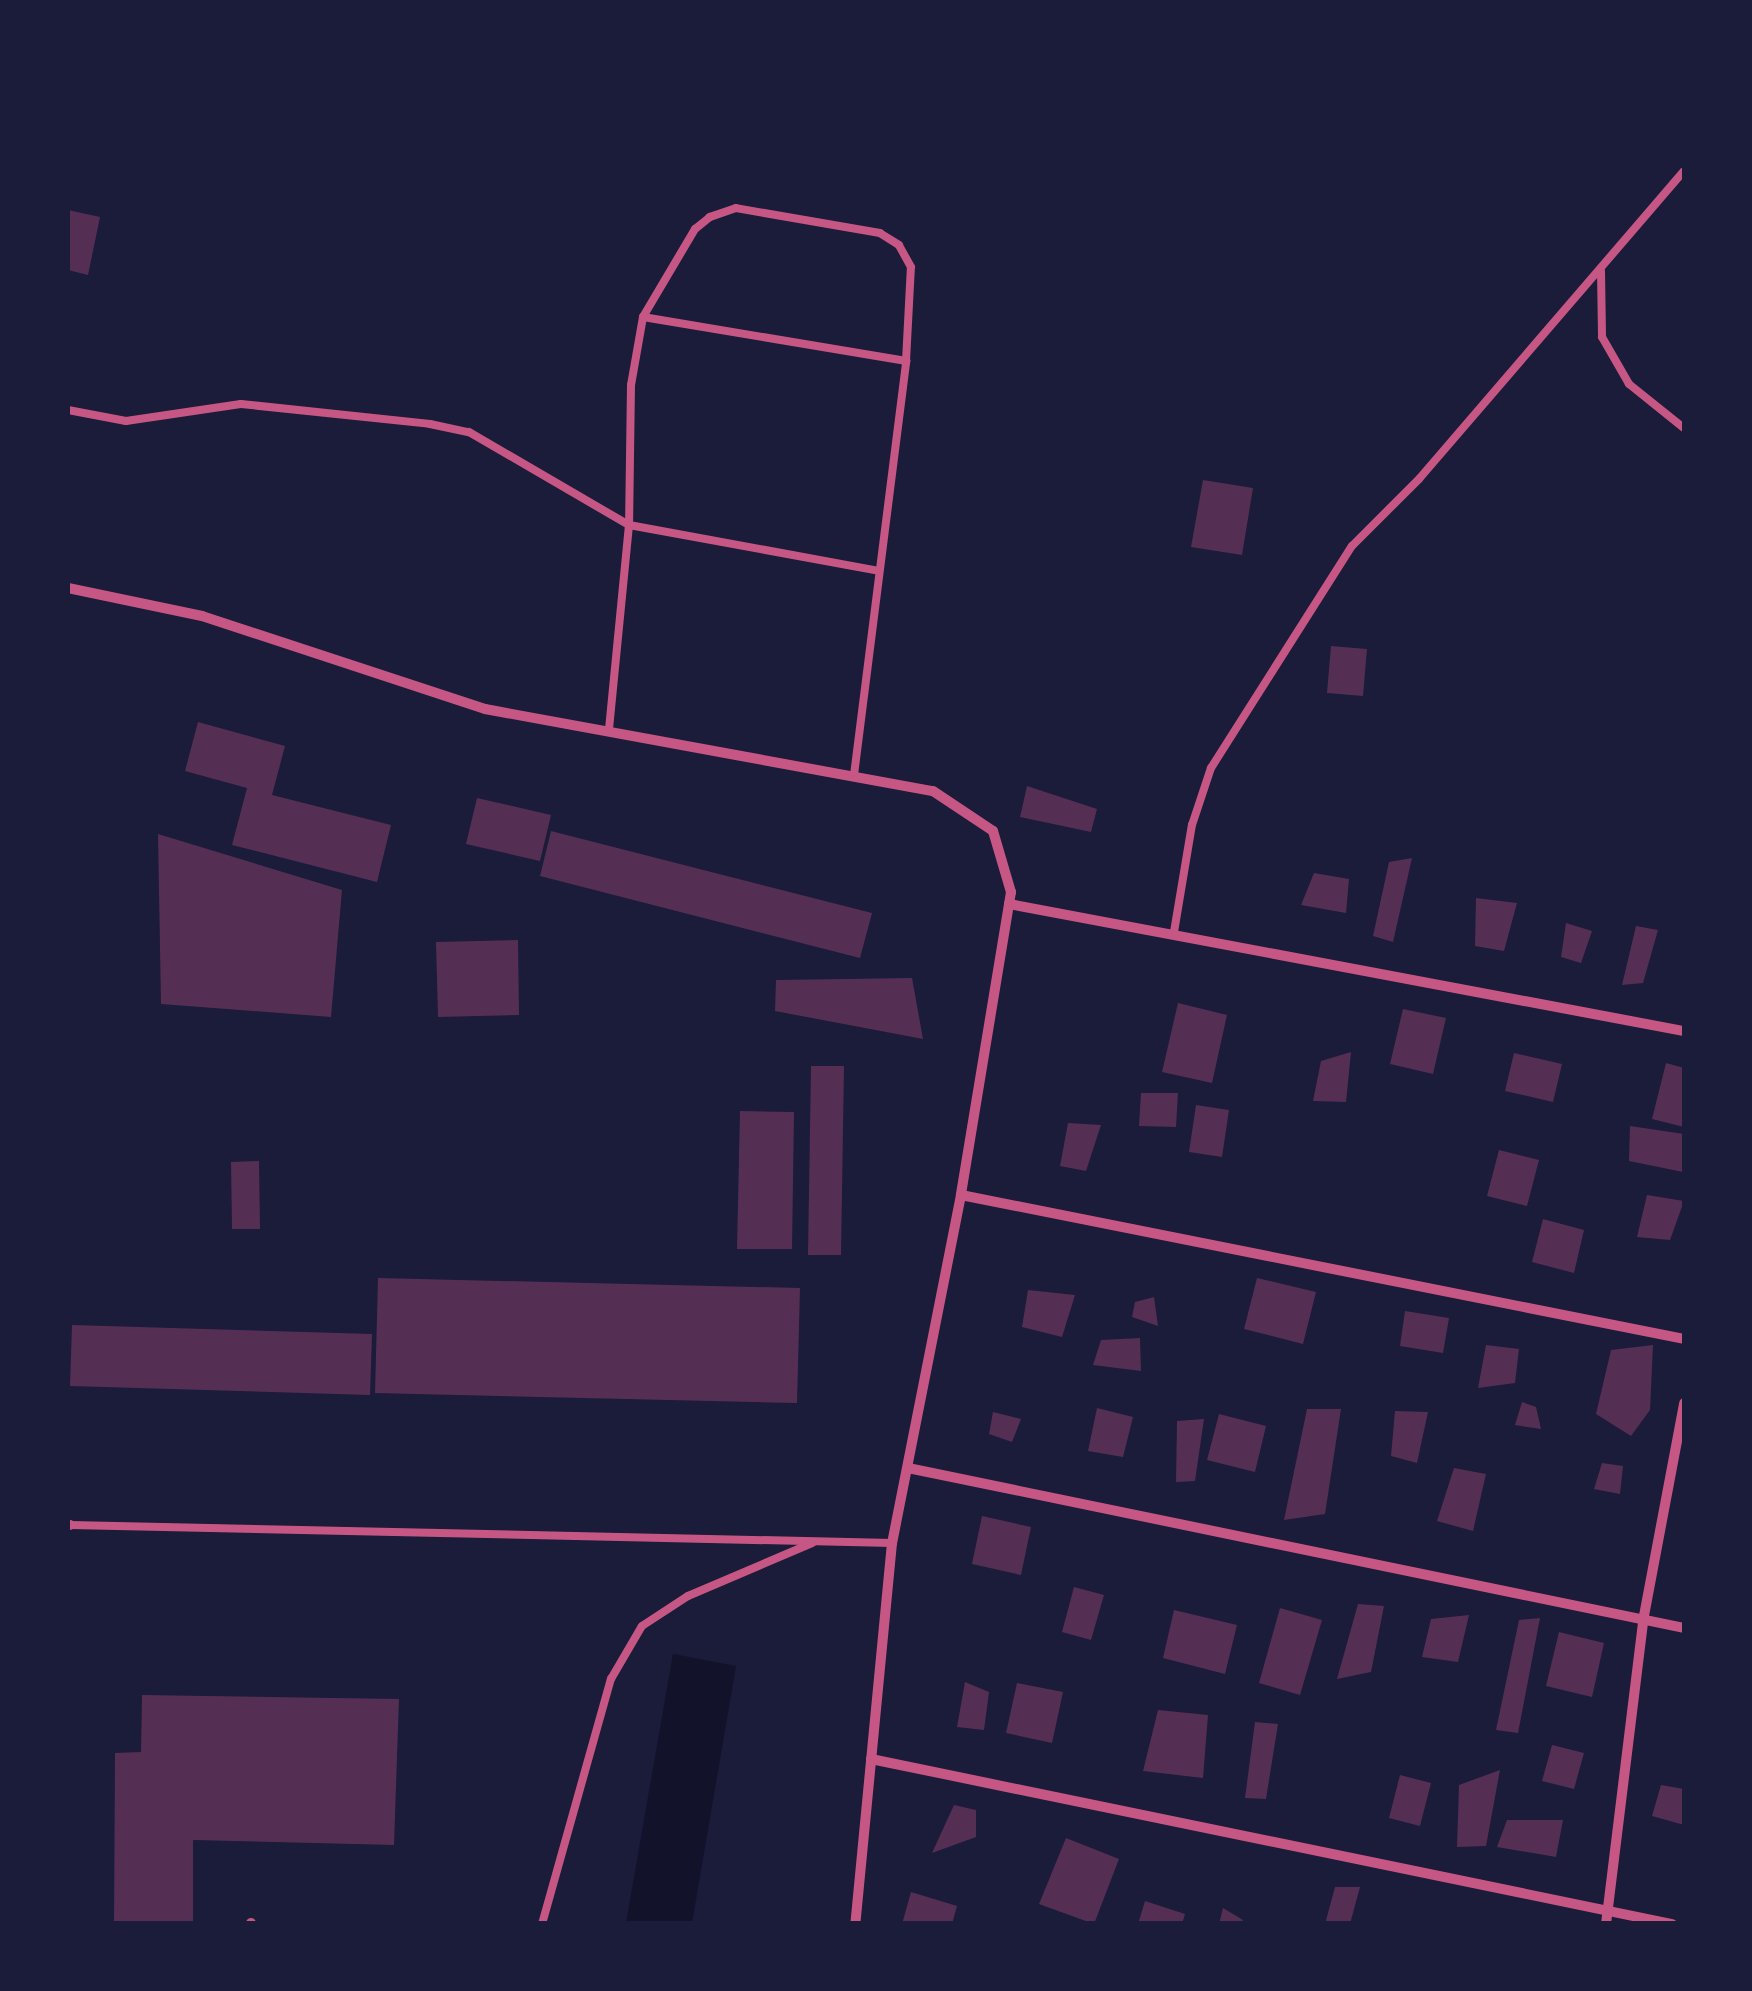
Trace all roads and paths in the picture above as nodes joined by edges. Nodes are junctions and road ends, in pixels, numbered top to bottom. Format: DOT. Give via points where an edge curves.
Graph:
graph roads {
  1 [pos="1684,172"];
  2 [pos="1601,269"];
  3 [pos="643,317"];
  4 [pos="906,361"];
  5 [pos="68,410"];
  6 [pos="1684,428"];
  7 [pos="629,524"];
  8 [pos="879,571"];
  9 [pos="68,588"];
  10 [pos="609,730"];
  11 [pos="854,775"];
  12 [pos="1009,904"];
  13 [pos="1174,932"];
  14 [pos="1684,1031"];
  15 [pos="961,1195"];
  16 [pos="1684,1339"];
  17 [pos="1684,1402"];
  18 [pos="908,1468"];
  19 [pos="69,1525"];
  20 [pos="816,1541"];
  21 [pos="892,1543"];
  22 [pos="1643,1621"];
  23 [pos="1684,1628"];
  24 [pos="871,1759"];
  25 [pos="1607,1918"];
  26 [pos="542,1924"];
  27 [pos="855,1924"];
  28 [pos="1672,1924"];
  1 -- 2 [label="lane"];
  2 -- 6 [label="lane" via="1602,337 1630,384"];
  2 -- 13 [label="lane" via="1419,479 1352,546 1211,768 1192,825"];
  3 -- 4 [label="lane"];
  3 -- 4 [label="lane" via="695,229 736,208 754,211 880,233 899,245 911,267"];
  3 -- 7 [label="lane" via="632,385"];
  4 -- 8 [label="lane"];
  5 -- 7 [label="lane" via="126,421 240,404 430,424 469,432"];
  7 -- 8 [label="lane"];
  7 -- 10 [label="lane"];
  8 -- 11 [label="lane"];
  9 -- 10 [label="street" via="202,616 485,709"];
  10 -- 11 [label="street"];
  11 -- 12 [label="street" via="932,791 992,831"];
  12 -- 13 [label="street"];
  12 -- 15 [label="street"];
  13 -- 14 [label="street"];
  15 -- 16 [label="street"];
  15 -- 18 [label="street"];
  17 -- 22 [label="street"];
  18 -- 21 [label="street"];
  18 -- 22 [label="street"];
  19 -- 20 [label="lane"];
  20 -- 21 [label="lane"];
  20 -- 26 [label="lane" via="688,1596 642,1626 611,1679"];
  21 -- 24 [label="street"];
  22 -- 23 [label="street"];
  22 -- 25 [label="street"];
  24 -- 25 [label="street"];
  24 -- 27 [label="street"];
  25 -- 28 [label="street"];
}
